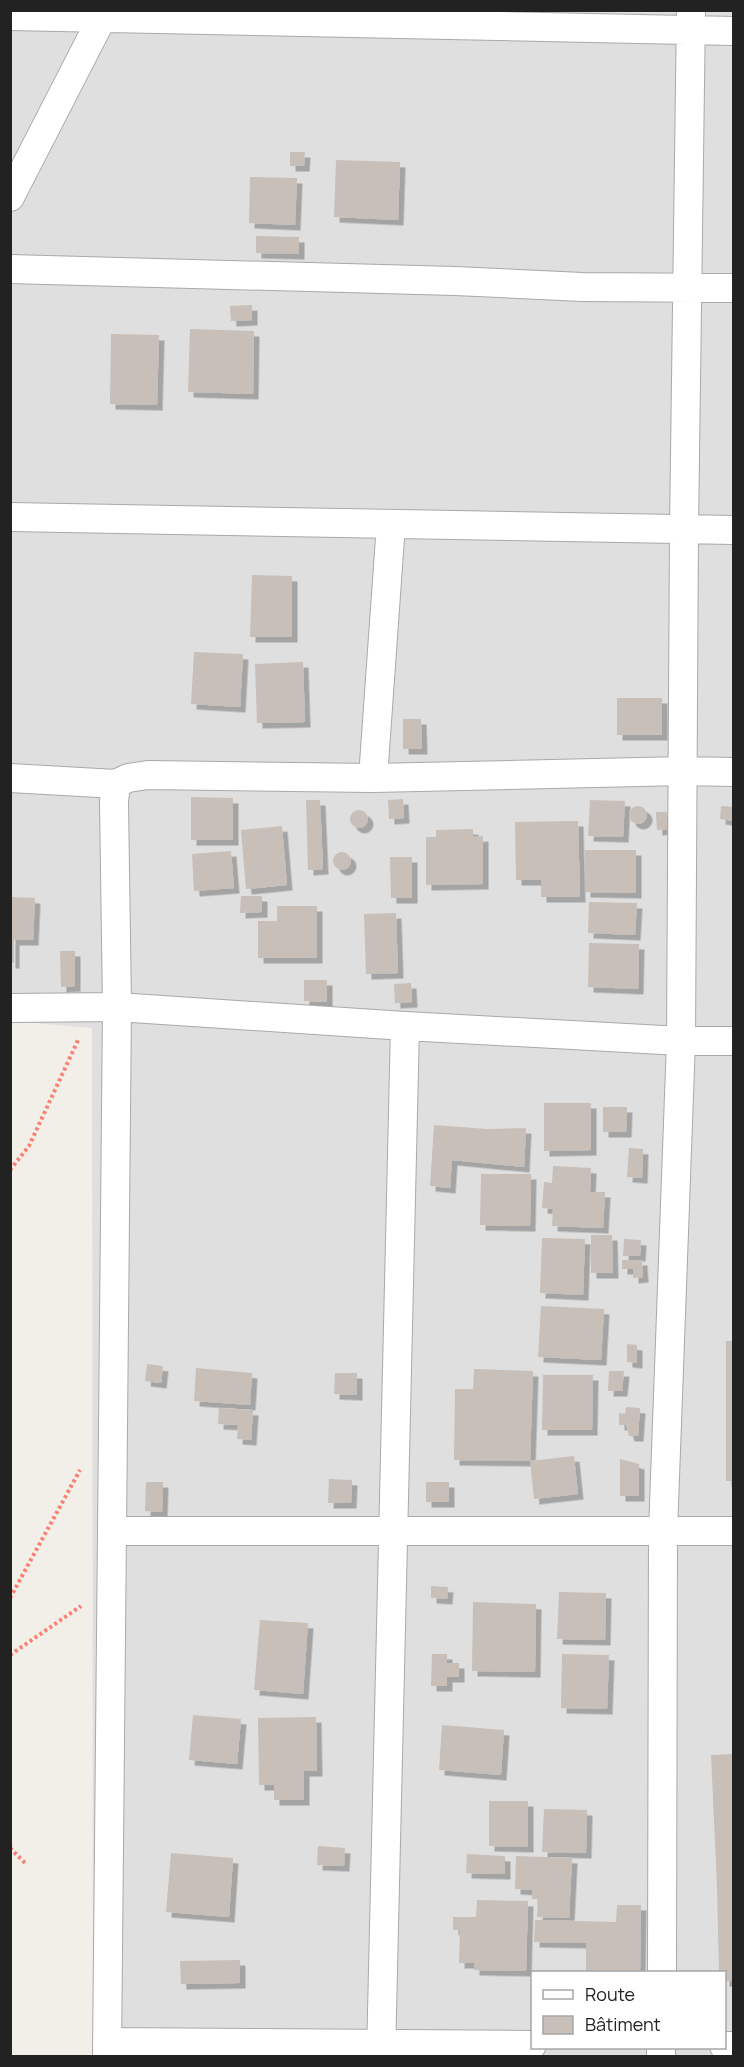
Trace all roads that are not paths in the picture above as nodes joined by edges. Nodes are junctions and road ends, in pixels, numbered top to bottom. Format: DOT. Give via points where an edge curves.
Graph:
graph roads {
  1 [pos="104,14"];
  2 [pos="10,16"];
  3 [pos="691,20"];
  4 [pos="734,31"];
  5 [pos="10,197"];
  6 [pos="10,269"];
  7 [pos="687,288"];
  8 [pos="734,288"];
  9 [pos="10,517"];
  10 [pos="391,524"];
  11 [pos="684,530"];
  12 [pos="734,530"];
  13 [pos="683,771"];
  14 [pos="734,772"];
  15 [pos="10,778"];
  16 [pos="373,778"];
  17 [pos="116,784"];
  18 [pos="105,1007"];
  19 [pos="10,1008"];
  20 [pos="405,1026"];
  21 [pos="681,1041"];
  22 [pos="734,1041"];
  23 [pos="112,1531"];
  24 [pos="394,1531"];
  25 [pos="734,1531"];
  26 [pos="663,1532"];
  27 [pos="662,1971"];
  28 [pos="531,2045"];
  29 [pos="107,2049"];
  30 [pos="381,2050"];
  1 -- 2 [label="street"];
  1 -- 3 [label="street"];
  1 -- 5 [label="street"];
  3 -- 4 [label="street"];
  3 -- 7 [label="street"];
  6 -- 7 [label="street"];
  7 -- 8 [label="street"];
  7 -- 11 [label="street"];
  9 -- 10 [label="street"];
  10 -- 11 [label="street"];
  10 -- 16 [label="street"];
  11 -- 12 [label="street"];
  11 -- 13 [label="street"];
  13 -- 14 [label="street"];
  13 -- 16 [label="street"];
  13 -- 21 [label="street"];
  15 -- 17 [label="street"];
  16 -- 17 [label="street" via="148,775"];
  17 -- 18 [label="street"];
  18 -- 19 [label="street"];
  18 -- 20 [label="street"];
  18 -- 23 [label="street"];
  20 -- 21 [label="street"];
  20 -- 24 [label="street"];
  21 -- 22 [label="street"];
  21 -- 26 [label="street"];
  23 -- 24 [label="street"];
  23 -- 29 [label="street"];
  24 -- 26 [label="street"];
  24 -- 30 [label="street"];
  25 -- 26 [label="street"];
  26 -- 27 [label="street"];
  28 -- 30 [label="street"];
  29 -- 30 [label="street"];
}
